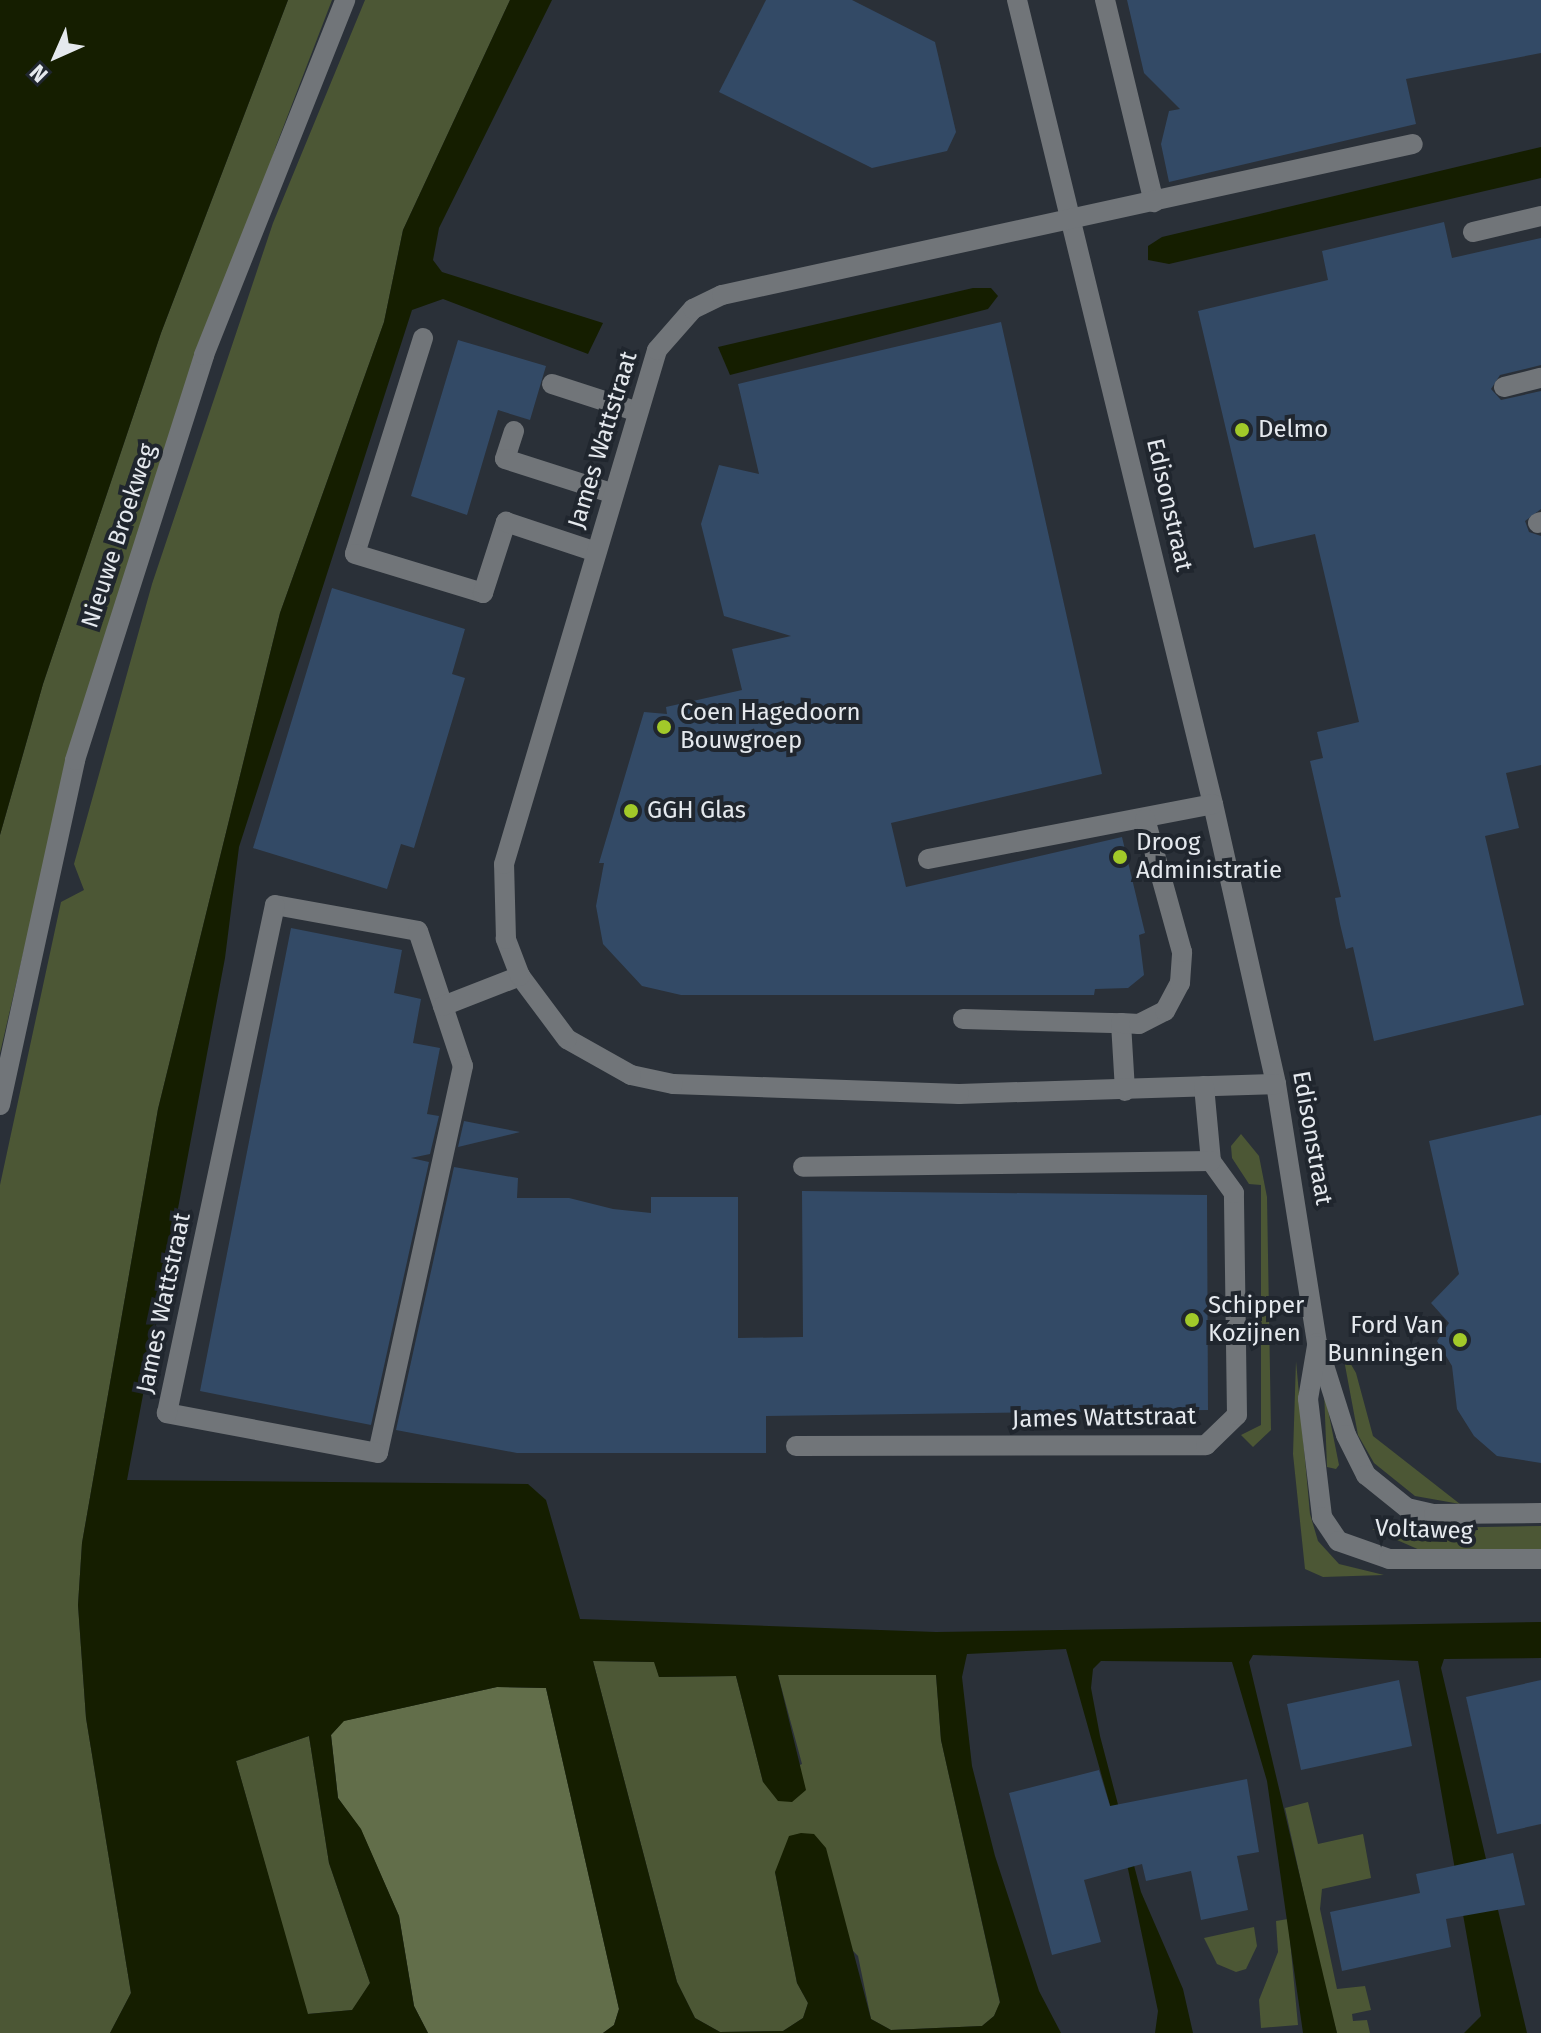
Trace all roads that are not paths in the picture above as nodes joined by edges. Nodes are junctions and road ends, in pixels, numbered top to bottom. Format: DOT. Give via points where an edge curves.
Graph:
graph roads {
  1 [pos="345,0"];
  2 [pos="1017,0"];
  3 [pos="1105,0"];
  4 [pos="1413,144"];
  5 [pos="1154,202"];
  6 [pos="1541,216"];
  7 [pos="1073,219"];
  8 [pos="1473,232"];
  9 [pos="423,338"];
  10 [pos="1541,378"];
  11 [pos="552,384"];
  12 [pos="1504,387"];
  13 [pos="638,412"];
  14 [pos="514,431"];
  15 [pos="614,494"];
  16 [pos="596,552"];
  17 [pos="1213,804"];
  18 [pos="1145,819"];
  19 [pos="928,859"];
  20 [pos="520,976"];
  21 [pos="443,1006"];
  22 [pos="963,1019"];
  23 [pos="1121,1023"];
  24 [pos="1276,1084"];
  25 [pos="1204,1086"];
  26 [pos="1125,1091"];
  27 [pos="0,1105"];
  28 [pos="1211,1161"];
  29 [pos="803,1167"];
  30 [pos="1317,1343"];
  31 [pos="796,1446"];
  32 [pos="1383,1492"];
  33 [pos="1541,1513"];
  34 [pos="1322,1517"];
  35 [pos="1541,1559"];
  1 -- 27 [label="street, Nieuwe Broekweg" via="204,355 75,760"];
  2 -- 7 [label="street, Edisonstraat"];
  3 -- 5 [label="street"];
  4 -- 5 [label="street"];
  5 -- 7 [label="street"];
  6 -- 8 [label="street"];
  7 -- 13 [label="street, James Wattstraat" via="722,295 670,329"];
  7 -- 17 [label="street, Edisonstraat"];
  9 -- 16 [label="street" via="355,554 483,593 506,522"];
  10 -- 12 [label="street"];
  11 -- 13 [label="street"];
  13 -- 15 [label="street, James Wattstraat"];
  14 -- 15 [label="street" via="505,459"];
  15 -- 16 [label="street, James Wattstraat"];
  16 -- 20 [label="street, James Wattstraat" via="504,864 506,939"];
  17 -- 18 [label="street"];
  17 -- 24 [label="street, Edisonstraat"];
  18 -- 19 [label="street"];
  18 -- 23 [label="street" via="1182,952 1180,983 1165,1011 1139,1024"];
  20 -- 21 [label="street"];
  20 -- 26 [label="street, James Wattstraat" via="567,1039 596,1060 673,1084 959,1094"];
  21 -- 21 [label="street, James Wattstraat" via="463,1066 378,1453 167,1413 275,905 418,931"];
  22 -- 23 [label="street"];
  23 -- 26 [label="street"];
  24 -- 25 [label="street, James Wattstraat"];
  24 -- 30 [label="street, Edisonstraat"];
  25 -- 26 [label="street, James Wattstraat"];
  25 -- 28 [label="street, James Wattstraat"];
  28 -- 29 [label="street"];
  28 -- 31 [label="street, James Wattstraat" via="1234,1193 1237,1415 1206,1445"];
  30 -- 32 [label="street, Edisonstraat" via="1354,1454"];
  30 -- 34 [label="street, Edisonstraat" via="1308,1399"];
  32 -- 33 [label="street, Voltaweg" via="1407,1508 1434,1514"];
  34 -- 35 [label="street, Voltaweg" via="1338,1541 1364,1554"];
}
